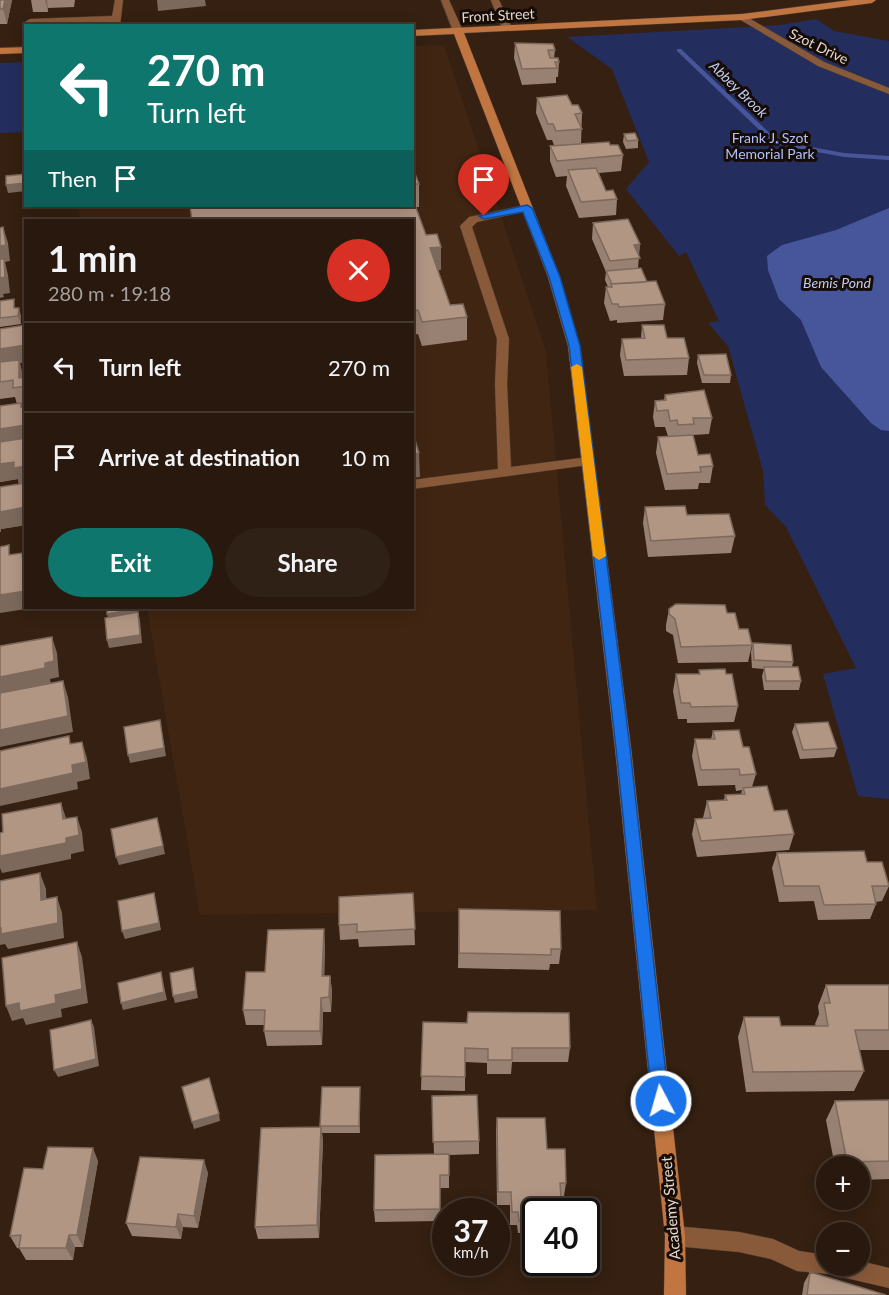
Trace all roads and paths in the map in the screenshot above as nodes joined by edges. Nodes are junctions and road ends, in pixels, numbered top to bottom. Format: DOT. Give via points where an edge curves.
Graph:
graph roads {
  1 [pos="119,0"];
  2 [pos="445,0"];
  3 [pos="495,0"];
  4 [pos="872,0"];
  5 [pos="854,2"];
  6 [pos="742,17"];
  7 [pos="30,22"];
  8 [pos="115,22"];
  9 [pos="507,28"];
  10 [pos="458,31"];
  11 [pos="414,33"];
  12 [pos="24,50"];
  13 [pos="0,51"];
  14 [pos="889,91"];
  15 [pos="527,208"];
  16 [pos="588,461"];
  17 [pos="505,471"];
  18 [pos="414,485"];
  19 [pos="675,1236"];
  20 [pos="816,1264"];
  21 [pos="870,1274"];
  22 [pos="889,1278"];
  23 [pos="675,1295"];
  1 -- 8 [label="street"];
  2 -- 10 [label="street"];
  3 -- 9 [label="street"];
  4 -- 5 [label="street, Front Street"];
  5 -- 6 [label="street, Front Street"];
  6 -- 9 [label="street, Front Street"];
  6 -- 14 [label="street, Szot Drive" via="821,64"];
  7 -- 8 [label="street"];
  9 -- 10 [label="street, Front Street"];
  10 -- 11 [label="street, Front Street"];
  10 -- 15 [label="street, Academy Street"];
  12 -- 13 [label="street"];
  15 -- 16 [label="street, Academy Street" via="554,277 574,346"];
  15 -- 17 [label="street" via="473,219 465,226 503,339"];
  16 -- 17 [label="street"];
  16 -- 19 [label="street, Academy Street"];
  17 -- 18 [label="street"];
  19 -- 20 [label="street" via="739,1242"];
  19 -- 23 [label="street, Academy Street"];
  21 -- 22 [label="street"];
}
